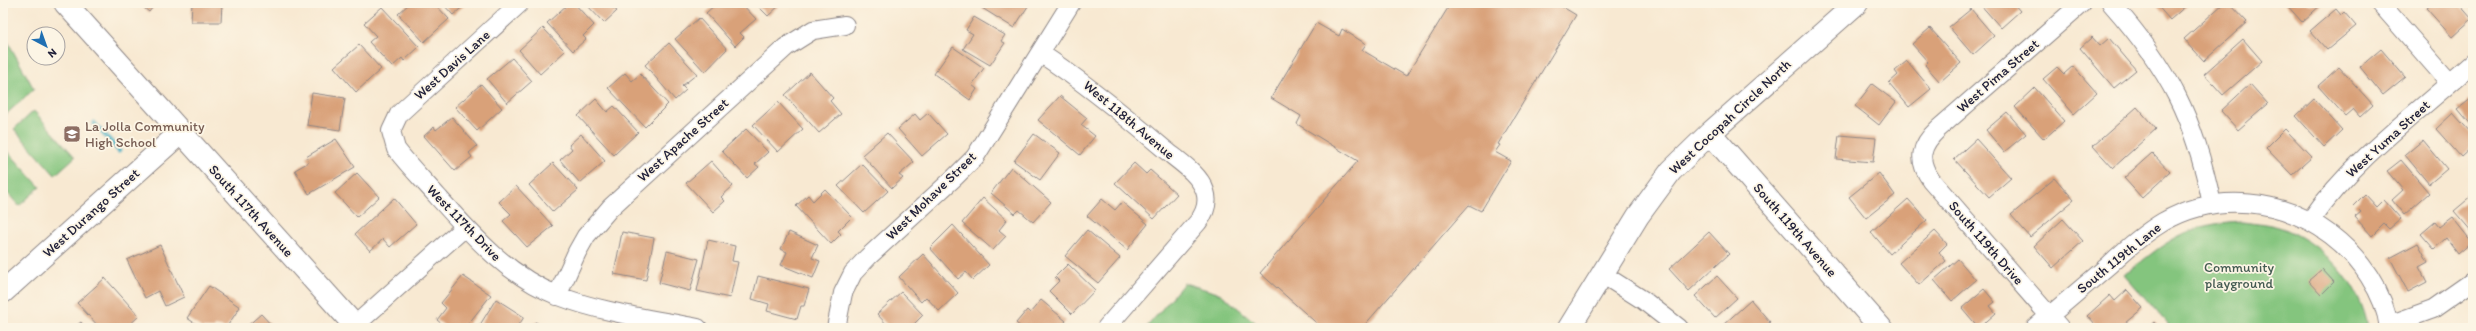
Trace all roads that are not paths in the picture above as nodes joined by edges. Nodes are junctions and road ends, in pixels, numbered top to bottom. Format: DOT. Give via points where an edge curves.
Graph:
graph roads {
  1 [pos="65,3"];
  2 [pos="520,3"];
  3 [pos="1071,3"];
  4 [pos="1858,3"];
  5 [pos="2082,3"];
  6 [pos="2111,3"];
  7 [pos="2380,3"];
  8 [pos="845,25"];
  9 [pos="1040,53"];
  10 [pos="2473,63"];
  11 [pos="2450,83"];
  12 [pos="391,132"];
  13 [pos="180,133"];
  14 [pos="1710,133"];
  15 [pos="1921,154"];
  16 [pos="2212,204"];
  17 [pos="2310,221"];
  18 [pos="465,227"];
  19 [pos="1602,274"];
  20 [pos="2473,281"];
  21 [pos="3,292"];
  22 [pos="557,296"];
  23 [pos="2055,322"];
  24 [pos="354,327"];
  25 [pos="2389,327"];
  26 [pos="698,328"];
  27 [pos="836,328"];
  28 [pos="1106,328"];
  29 [pos="1570,328"];
  30 [pos="1679,328"];
  31 [pos="1881,328"];
  32 [pos="2035,328"];
  1 -- 13 [label="street, South 117th Avenue"];
  2 -- 12 [label="street, West Davis Lane" via="406,107 394,123"];
  3 -- 9 [label="street, West Mohave Street"];
  4 -- 14 [label="street, West Cocopah Circle North"];
  5 -- 15 [label="street, West Pima Street" via="1938,129 1924,144"];
  6 -- 16 [label="street" via="2151,51 2172,84 2197,143"];
  7 -- 11 [label="street"];
  8 -- 22 [label="street, West Apache Street" via="813,30 786,47 624,194 586,236"];
  9 -- 27 [label="street, West Mohave Street" via="975,157 853,273 843,293"];
  9 -- 28 [label="street, West 118th Avenue" via="1099,94 1194,175 1205,190 1207,198 1203,215 1198,222"];
  10 -- 11 [label="street, West Yuma Street"];
  11 -- 17 [label="street, West Yuma Street" via="2349,173 2331,191"];
  12 -- 18 [label="street, West 117th Drive" via="392,141 402,157"];
  13 -- 21 [label="street, West Durango Street"];
  13 -- 24 [label="street, South 117th Avenue"];
  14 -- 19 [label="street, West Cocopah Circle North" via="1675,166 1652,196"];
  14 -- 31 [label="street, South 119th Avenue"];
  15 -- 23 [label="street, South 119th Drive" via="1922,164 1931,180"];
  16 -- 17 [label="street, South 119th Lane" via="2255,203 2284,210"];
  16 -- 23 [label="street, South 119th Lane" via="2180,214 2150,230"];
  17 -- 25 [label="street, South 119th Lane" via="2335,238 2360,264 2378,293"];
  18 -- 22 [label="street, West 117th Drive" via="502,262 530,282"];
  18 -- 24 [label="street"];
  19 -- 29 [label="street, West Cocopah Circle North"];
  19 -- 30 [label="street" via="1643,300"];
  20 -- 25 [label="street" via="2433,309"];
  22 -- 26 [label="street, West 117th Drive" via="589,306"];
  23 -- 32 [label="street, South 119th Lane"];
}
